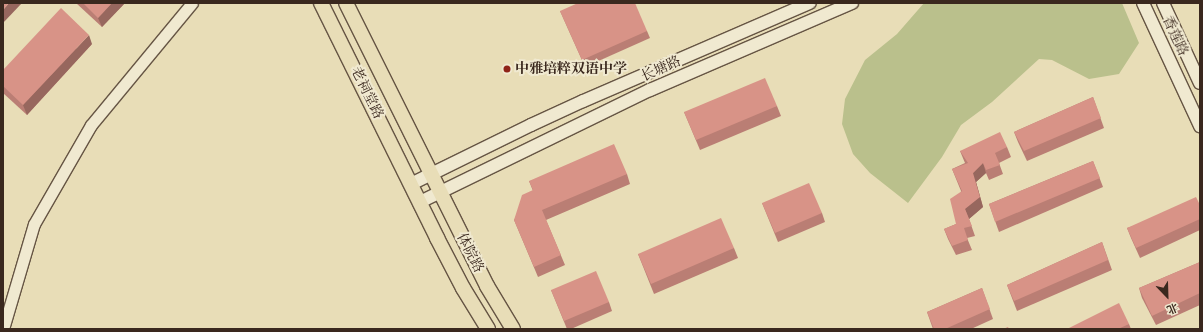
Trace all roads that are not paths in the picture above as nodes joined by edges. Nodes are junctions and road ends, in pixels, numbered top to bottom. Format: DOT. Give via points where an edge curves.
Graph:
graph roads {
  1 [pos="192,3"];
  2 [pos="321,3"];
  3 [pos="346,3"];
  4 [pos="810,3"];
  5 [pos="852,3"];
  6 [pos="1143,3"];
  7 [pos="1163,3"];
  8 [pos="1200,83"];
  9 [pos="1200,126"];
  10 [pos="432,174"];
  11 [pos="411,184"];
  12 [pos="440,192"];
  13 [pos="420,202"];
  14 [pos="3,329"];
  15 [pos="488,329"];
  16 [pos="513,329"];
  1 -- 14 [label="street" via="91,125 34,224"];
  2 -- 11 [label="main road, 老祠堂路"];
  3 -- 10 [label="main road, 老祠堂路"];
  4 -- 10 [label="main road, 长塘路" via="583,101"];
  5 -- 12 [label="main road, 长塘路" via="650,90"];
  6 -- 9 [label="main road, 香莲路"];
  7 -- 8 [label="main road, 香莲路"];
  10 -- 11 [label="main road, 长塘路"];
  10 -- 12 [label="main road, 体院路"];
  11 -- 13 [label="main road, 体院路"];
  12 -- 13 [label="main road, 长塘路"];
  12 -- 16 [label="main road, 体院路" via="487,286"];
  13 -- 15 [label="main road, 体院路" via="463,288"];
}
